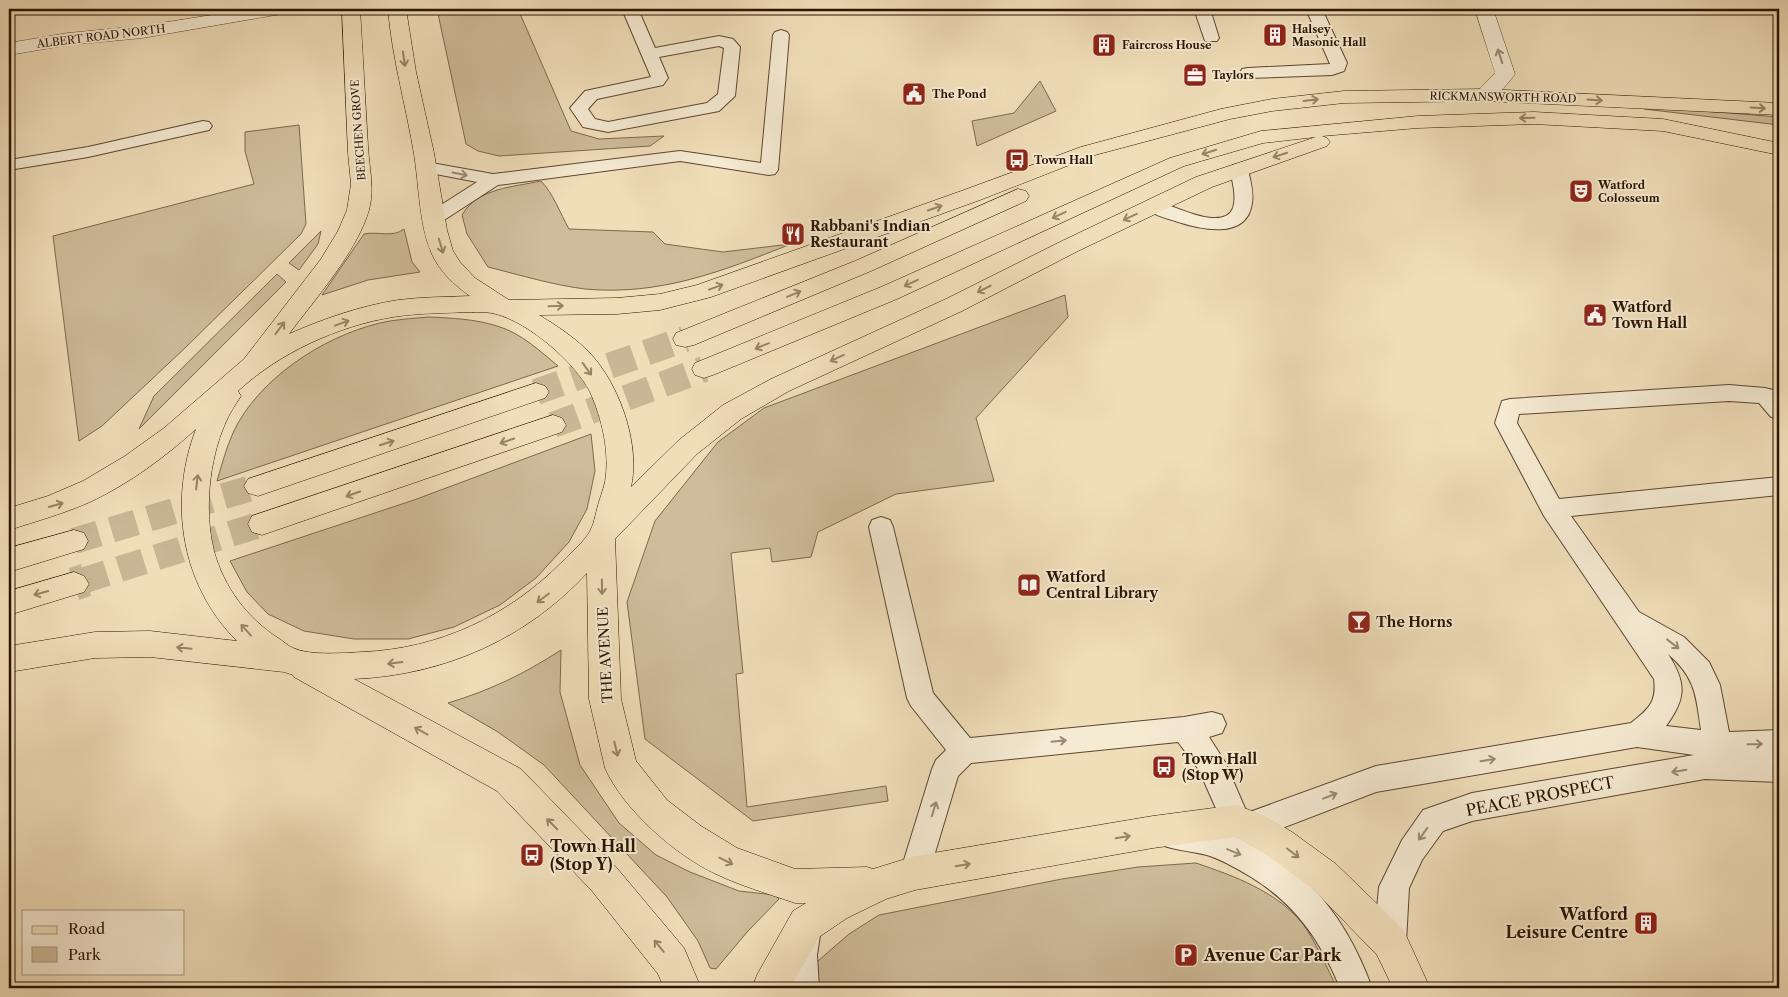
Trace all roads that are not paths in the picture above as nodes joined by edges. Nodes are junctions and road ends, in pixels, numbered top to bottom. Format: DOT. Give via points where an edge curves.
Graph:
graph roads {
  1 [pos="281,9"];
  2 [pos="351,9"];
  3 [pos="630,9"];
  4 [pos="1202,9"];
  5 [pos="1314,9"];
  6 [pos="1484,9"];
  7 [pos="398,10"];
  8 [pos="182,17"];
  9 [pos="781,35"];
  10 [pos="1211,38"];
  11 [pos="9,49"];
  12 [pos="650,54"];
  13 [pos="1248,73"];
  14 [pos="1484,95"];
  15 [pos="1779,109"];
  16 [pos="1228,113"];
  17 [pos="1663,125"];
  18 [pos="203,126"];
  19 [pos="1377,127"];
  20 [pos="1779,136"];
  21 [pos="1779,149"];
  22 [pos="9,165"];
  23 [pos="426,167"];
  24 [pos="1239,169"];
  25 [pos="493,180"];
  26 [pos="1154,206"];
  27 [pos="434,218"];
  28 [pos="504,307"];
  29 [pos="685,339"];
  30 [pos="248,369"];
  31 [pos="704,369"];
  32 [pos="536,392"];
  33 [pos="1779,411"];
  34 [pos="553,424"];
  35 [pos="258,486"];
  36 [pos="1779,486"];
  37 [pos="1552,509"];
  38 [pos="9,519"];
  39 [pos="262,524"];
  40 [pos="882,527"];
  41 [pos="603,535"];
  42 [pos="74,541"];
  43 [pos="9,560"];
  44 [pos="74,584"];
  45 [pos="9,603"];
  46 [pos="1631,621"];
  47 [pos="9,660"];
  48 [pos="291,661"];
  49 [pos="1212,724"];
  50 [pos="1184,729"];
  51 [pos="1637,734"];
  52 [pos="1779,743"];
  53 [pos="964,751"];
  54 [pos="1711,755"];
  55 [pos="1779,769"];
  56 [pos="1244,823"];
  57 [pos="1153,832"];
  58 [pos="915,873"];
  59 [pos="881,883"];
  60 [pos="806,924"];
  61 [pos="1390,942"];
  62 [pos="683,988"];
  63 [pos="770,988"];
  64 [pos="803,988"];
  65 [pos="1356,988"];
  66 [pos="1412,988"];
  1 -- 8 [label="street, ALBERT ROAD NORTH"];
  30 -- 2 [label="main road, BEECHEN GROVE, one-way" via="330,263 358,210 362,184"];
  3 -- 12 [label="lane"];
  4 -- 10 [label="lane"];
  5 -- 13 [label="lane" via="1338,67 1332,70"];
  14 -- 6 [label="street, one-way" via="1505,74"];
  7 -- 23 [label="main road, one-way" via="406,72"];
  8 -- 11 [label="street, ALBERT ROAD NORTH" via="142,32"];
  9 -- 25 [label="lane" via="769,170 680,156"];
  12 -- 12 [label="lane" via="727,42 732,47 726,96 713,108 608,127 589,123 579,108 590,94 660,78"];
  14 -- 15 [label="main road, RICKMANSWORTH ROAD, one-way"];
  16 -- 14 [label="main road, RICKMANSWORTH ROAD, one-way" via="1344,97"];
  28 -- 16 [label="main road, one-way" via="617,306 660,302 703,292 1088,151"];
  29 -- 16 [label="main road, one-way" via="863,266 1120,152"];
  17 -- 19 [label="main road, RICKMANSWORTH ROAD, one-way" via="1534,118 1418,122"];
  17 -- 20 [label="main road"];
  17 -- 21 [label="main road, RICKMANSWORTH ROAD"];
  18 -- 22 [label="lane" via="88,152"];
  19 -- 24 [label="main road, one-way" via="1325,140"];
  19 -- 31 [label="main road, one-way" via="1261,137 1177,162 889,293"];
  23 -- 25 [label="lane, one-way"];
  23 -- 27 [label="main road"];
  24 -- 26 [label="main road"];
  24 -- 26 [label="lane" via="1244,198 1242,209 1238,217 1226,223 1198,222"];
  25 -- 27 [label="lane"];
  26 -- 41 [label="main road, one-way" via="954,305 780,385 732,412 688,447"];
  27 -- 28 [label="main road, one-way" via="442,252 451,267 467,283"];
  30 -- 28 [label="main road, one-way" via="318,332 383,310 414,306"];
  28 -- 41 [label="main road, one-way" via="560,340 580,358 605,399 615,425 619,481"];
  38 -- 30 [label="main road, one-way" via="66,502 103,483 181,428"];
  48 -- 30 [label="main road, one-way" via="252,637 225,607 204,570 197,539 194,511 204,441 217,411"];
  35 -- 32 [label="main road, one-way"];
  33 -- 37 [label="lane" via="1765,396 1729,393 1510,407 1506,422"];
  34 -- 39 [label="main road, one-way"];
  36 -- 37 [label="lane"];
  37 -- 46 [label="lane"];
  40 -- 53 [label="lane" via="921,698"];
  41 -- 48 [label="main road, one-way" via="555,588 520,615 449,650 409,661 368,666"];
  41 -- 59 [label="main road, THE AVENUE, one-way" via="605,700 621,768 655,811 726,862 795,886"];
  42 -- 43 [label="main road"];
  44 -- 45 [label="main road, one-way"];
  46 -- 51 [label="lane" via="1667,676 1669,691 1666,705 1654,721"];
  46 -- 54 [label="lane, one-way" via="1655,631 1696,664 1706,683"];
  48 -- 47 [label="main road, one-way" via="150,644 95,645"];
  62 -- 48 [label="main road, one-way" via="671,961 604,879 509,780"];
  49 -- 50 [label="lane"];
  53 -- 50 [label="lane, one-way"];
  50 -- 56 [label="lane" via="1210,758"];
  51 -- 54 [label="lane"];
  56 -- 51 [label="lane, one-way" via="1376,779"];
  54 -- 52 [label="lane, one-way"];
  58 -- 53 [label="lane, one-way" via="946,769"];
  54 -- 55 [label="lane, PEACE PROSPECT"];
  54 -- 61 [label="lane, PEACE PROSPECT, one-way" via="1472,807 1433,820 1412,850 1394,887"];
  56 -- 57 [label="main road"];
  56 -- 61 [label="main road, one-way" via="1324,876"];
  58 -- 57 [label="main road, one-way"];
  57 -- 65 [label="lane, one-way" via="1209,842 1244,856 1287,885 1316,912 1336,941"];
  58 -- 59 [label="main road"];
  59 -- 60 [label="main road" via="834,905"];
  60 -- 63 [label="main road"];
  60 -- 64 [label="lane" via="801,955"];
  61 -- 66 [label="main road"];
}
